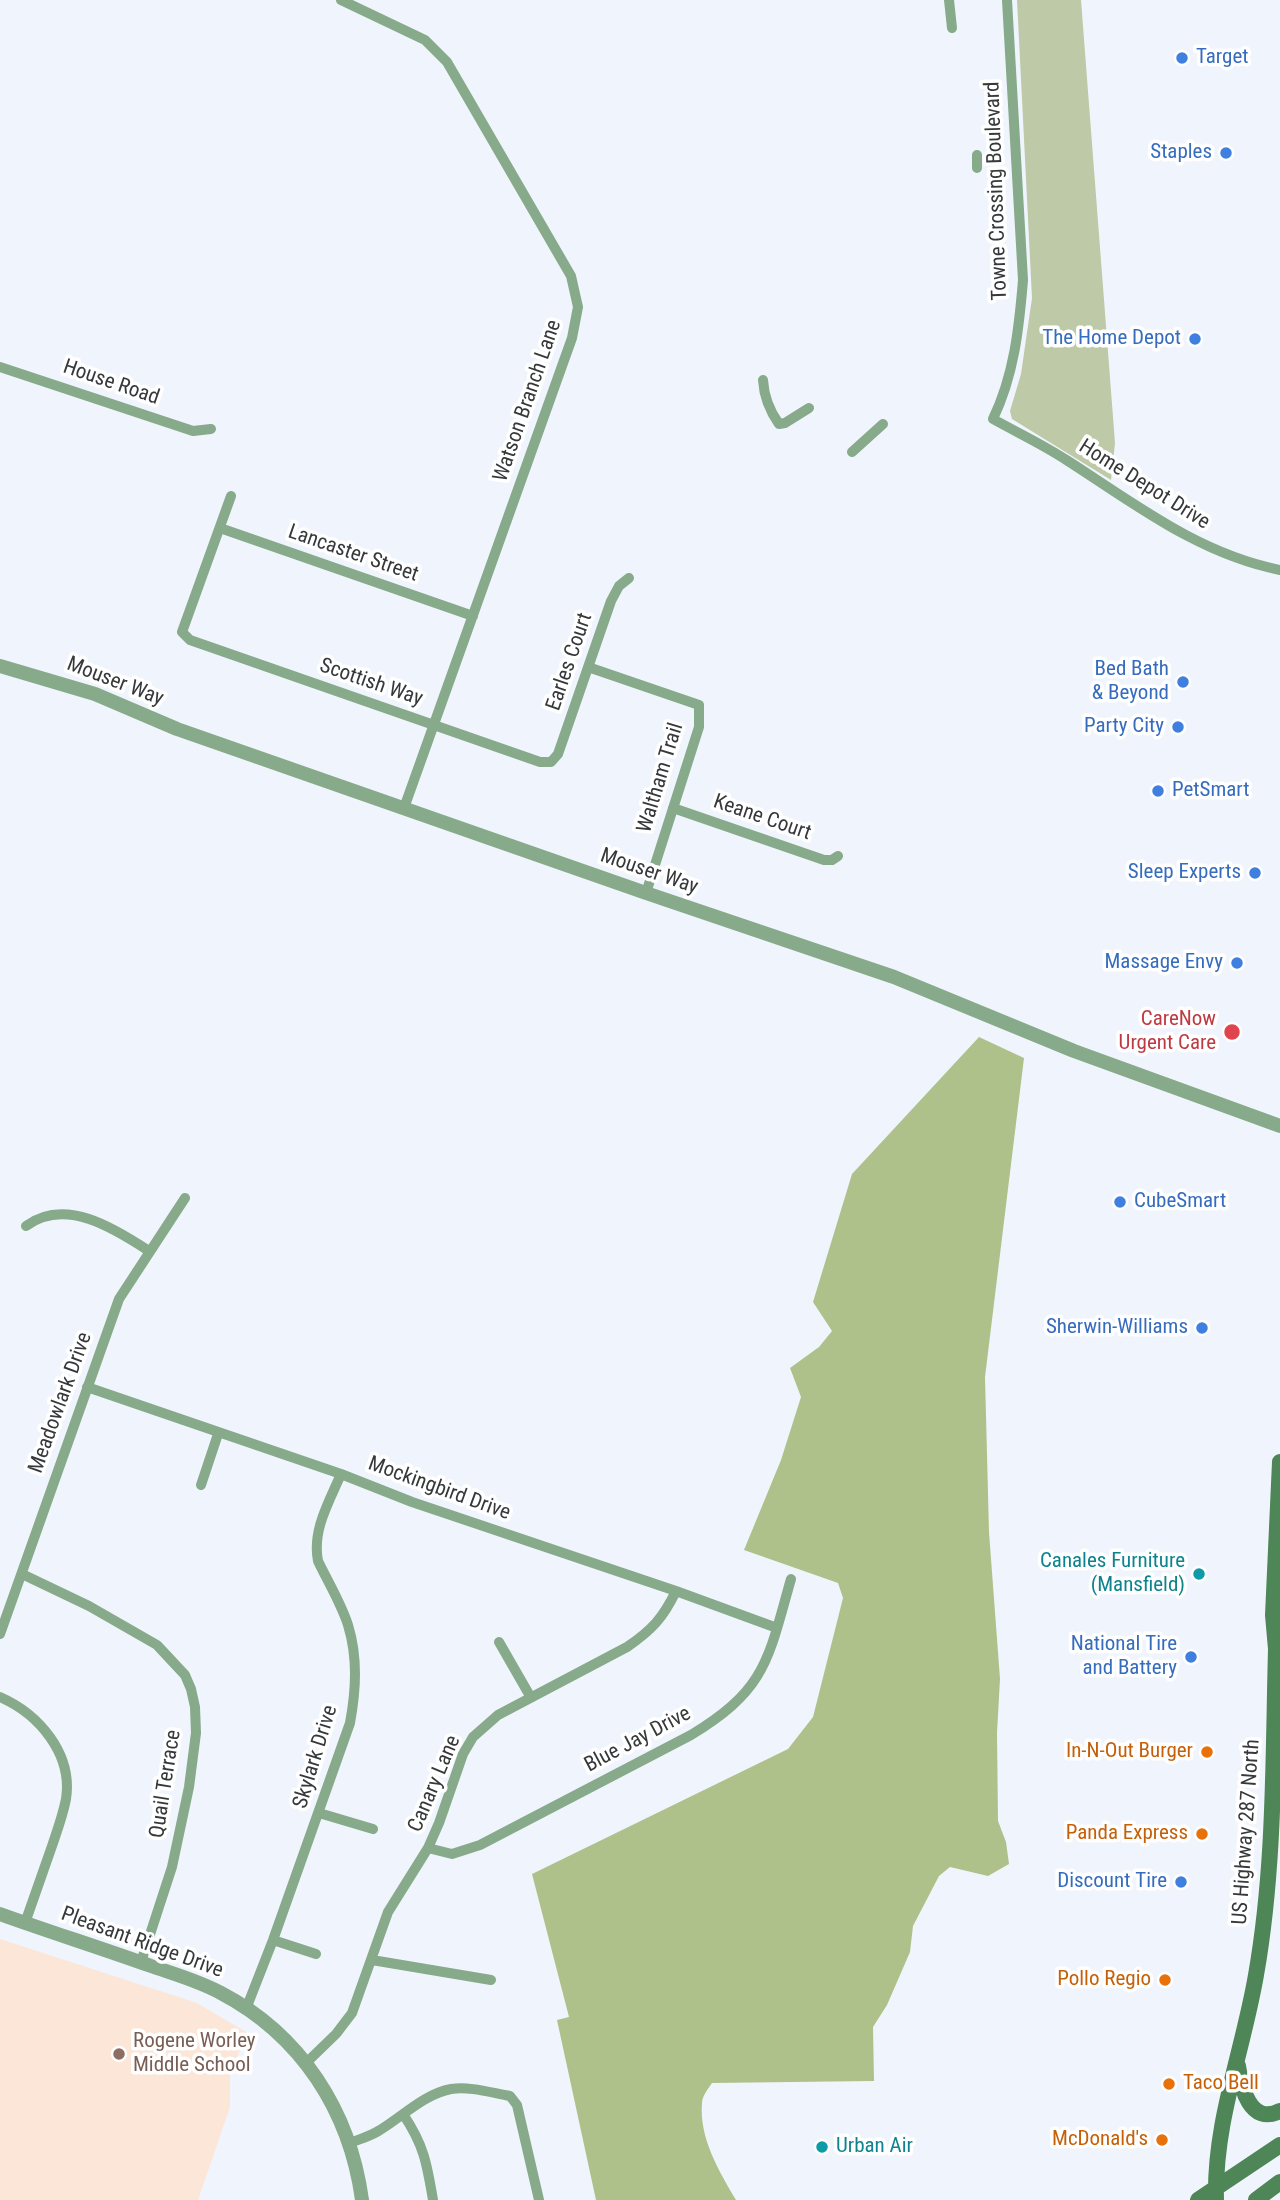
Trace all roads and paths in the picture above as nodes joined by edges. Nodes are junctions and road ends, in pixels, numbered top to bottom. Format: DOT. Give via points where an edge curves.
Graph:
graph roads {
  1 [pos="341,0"];
  2 [pos="948,0"];
  3 [pos="1007,0"];
  4 [pos="952,28"];
  5 [pos="977,155"];
  6 [pos="977,168"];
  7 [pos="0,367"];
  8 [pos="763,380"];
  9 [pos="809,408"];
  10 [pos="993,419"];
  11 [pos="883,424"];
  12 [pos="211,429"];
  13 [pos="852,452"];
  14 [pos="231,496"];
  15 [pos="220,528"];
  16 [pos="1280,570"];
  17 [pos="629,578"];
  18 [pos="473,616"];
  19 [pos="0,666"];
  20 [pos="588,667"];
  21 [pos="434,725"];
  22 [pos="551,762"];
  23 [pos="404,808"];
  24 [pos="673,808"];
  25 [pos="838,856"];
  26 [pos="646,893"];
  27 [pos="1280,1126"];
  28 [pos="185,1198"];
  29 [pos="26,1226"];
  30 [pos="149,1251"];
  31 [pos="87,1387"];
  32 [pos="218,1434"];
  33 [pos="1280,1462"];
  34 [pos="341,1474"];
  35 [pos="201,1485"];
  36 [pos="22,1574"];
  37 [pos="791,1579"];
  38 [pos="676,1591"];
  39 [pos="777,1628"];
  40 [pos="0,1634"];
  41 [pos="499,1642"];
  42 [pos="530,1696"];
  43 [pos="0,1697"];
  44 [pos="320,1813"];
  45 [pos="373,1829"];
  46 [pos="428,1848"];
  47 [pos="0,1914"];
  48 [pos="25,1923"];
  49 [pos="273,1940"];
  50 [pos="316,1954"];
  51 [pos="372,1960"];
  52 [pos="141,1962"];
  53 [pos="491,1980"];
  54 [pos="246,2008"];
  55 [pos="1237,2059"];
  56 [pos="306,2063"];
  57 [pos="1280,2111"];
  58 [pos="403,2114"];
  59 [pos="350,2143"];
  60 [pos="1277,2146"];
  61 [pos="1276,2185"];
  62 [pos="1216,2194"];
  63 [pos="362,2200"];
  64 [pos="433,2200"];
  65 [pos="539,2200"];
  66 [pos="1198,2200"];
  67 [pos="1256,2200"];
  1 -- 18 [label="street, Watson Branch Lane" via="425,40 447,62 576,293 572,338"];
  2 -- 4 [label="street"];
  3 -- 10 [label="street, Towne Crossing Boulevard" via="1023,280 1012,365"];
  5 -- 6 [label="street"];
  7 -- 12 [label="street, House Road" via="193,431"];
  8 -- 9 [label="street" via="764,394 779,424"];
  10 -- 16 [label="street, Home Depot Drive" via="1206,547"];
  11 -- 13 [label="street"];
  14 -- 15 [label="street"];
  15 -- 18 [label="street, Lancaster Street"];
  15 -- 21 [label="street, Scottish Way" via="183,632 195,642"];
  17 -- 20 [label="street, Earles Court" via="615,592"];
  18 -- 21 [label="street, Watson Branch Lane"];
  19 -- 23 [label="street, Mouser Way" via="95,694 177,729"];
  20 -- 22 [label="street, Earles Court" via="558,754"];
  20 -- 24 [label="street, Waltham Trail" via="699,705 699,727"];
  21 -- 22 [label="street, Scottish Way"];
  21 -- 23 [label="street, Watson Branch Lane"];
  23 -- 26 [label="street, Mouser Way"];
  24 -- 25 [label="street, Keane Court" via="824,860"];
  24 -- 26 [label="street, Waltham Trail"];
  26 -- 27 [label="street, Mouser Way" via="894,977 1074,1051"];
  28 -- 30 [label="street, Meadowlark Drive"];
  29 -- 30 [label="street" via="58,1213 82,1217"];
  30 -- 31 [label="street, Meadowlark Drive" via="119,1299"];
  31 -- 32 [label="street, Mockingbird Drive"];
  31 -- 36 [label="street, Meadowlark Drive"];
  32 -- 34 [label="street, Mockingbird Drive"];
  32 -- 35 [label="street"];
  33 -- 55 [label="main road, US Highway 287 North" via="1270,1871 1256,1976"];
  34 -- 38 [label="street, Mockingbird Drive"];
  34 -- 44 [label="street, Skylark Drive" via="320,1521 316,1552 348,1624 355,1654 355,1691 350,1723"];
  36 -- 40 [label="street, Meadowlark Drive"];
  36 -- 52 [label="street, Quail Terrace" via="157,1645 185,1675 191,1689 196,1733 189,1787 172,1867"];
  37 -- 39 [label="street, Blue Jay Drive"];
  38 -- 39 [label="street, Mockingbird Drive"];
  38 -- 42 [label="street, Canary Lane" via="665,1614 646,1634"];
  39 -- 46 [label="street, Blue Jay Drive" via="766,1663 749,1690 721,1717 480,1845 452,1854"];
  41 -- 42 [label="street"];
  42 -- 46 [label="street, Canary Lane" via="495,1716 473,1737"];
  43 -- 48 [label="street" via="41,1727 61,1755 65,1772 62,1815"];
  44 -- 45 [label="street"];
  44 -- 49 [label="street, Skylark Drive"];
  46 -- 51 [label="street, Canary Lane" via="392,1904"];
  47 -- 48 [label="street, Pleasant Ridge Drive"];
  48 -- 52 [label="street, Pleasant Ridge Drive"];
  49 -- 50 [label="street"];
  49 -- 54 [label="street, Skylark Drive"];
  51 -- 53 [label="street"];
  51 -- 56 [label="street, Canary Lane" via="352,2013"];
  52 -- 54 [label="street, Pleasant Ridge Drive" via="220,1992"];
  54 -- 56 [label="street, Pleasant Ridge Drive"];
  55 -- 57 [label="main road" via="1243,2093 1251,2107 1263,2113"];
  55 -- 62 [label="main road, US Highway 287 North" via="1216,2158"];
  56 -- 59 [label="street, Pleasant Ridge Drive" via="337,2112"];
  58 -- 59 [label="street" via="378,2132"];
  58 -- 64 [label="street" via="424,2153"];
  58 -- 65 [label="street" via="453,2088 510,2096 517,2105"];
  59 -- 63 [label="street, Pleasant Ridge Drive"];
  60 -- 62 [label="main road"];
  61 -- 67 [label="main road"];
  62 -- 66 [label="main road"];
}
